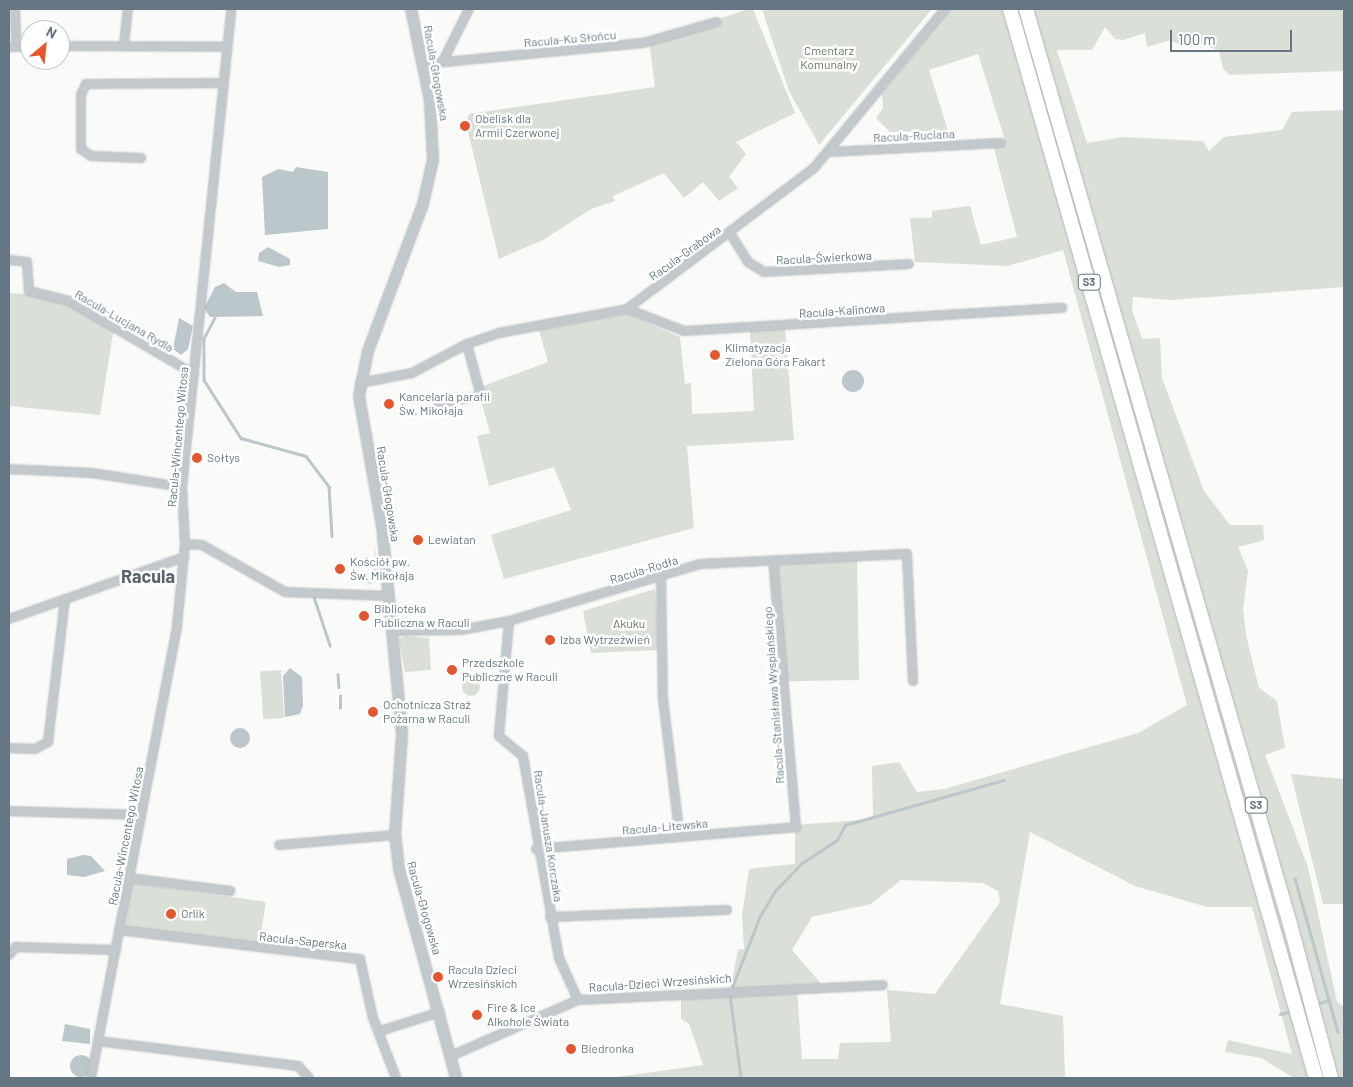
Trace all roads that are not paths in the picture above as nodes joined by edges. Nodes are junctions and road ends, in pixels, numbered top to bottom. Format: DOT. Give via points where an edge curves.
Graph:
graph roads {
  1 [pos="15,9"];
  2 [pos="128,9"];
  3 [pos="231,9"];
  4 [pos="411,9"];
  5 [pos="469,9"];
  6 [pos="945,9"];
  7 [pos="1010,9"];
  8 [pos="1026,9"];
  9 [pos="716,22"];
  10 [pos="124,45"];
  11 [pos="70,46"];
  12 [pos="12,47"];
  13 [pos="228,47"];
  14 [pos="443,61"];
  15 [pos="424,64"];
  16 [pos="224,83"];
  17 [pos="1001,143"];
  18 [pos="829,152"];
  19 [pos="141,158"];
  20 [pos="730,233"];
  21 [pos="9,260"];
  22 [pos="909,264"];
  23 [pos="1062,308"];
  24 [pos="627,309"];
  25 [pos="467,344"];
  26 [pos="194,374"];
  27 [pos="360,383"];
  28 [pos="438,403"];
  29 [pos="9,469"];
  30 [pos="182,487"];
  31 [pos="185,544"];
  32 [pos="184,557"];
  33 [pos="773,561"];
  34 [pos="661,577"];
  35 [pos="388,596"];
  36 [pos="65,599"];
  37 [pos="9,619"];
  38 [pos="509,621"];
  39 [pos="392,631"];
  40 [pos="913,681"];
  41 [pos="9,748"];
  42 [pos="9,811"];
  43 [pos="141,814"];
  44 [pos="796,827"];
  45 [pos="395,835"];
  46 [pos="680,837"];
  47 [pos="279,845"];
  48 [pos="536,849"];
  49 [pos="129,878"];
  50 [pos="230,891"];
  51 [pos="727,910"];
  52 [pos="550,917"];
  53 [pos="119,930"];
  54 [pos="116,950"];
  55 [pos="9,955"];
  56 [pos="883,985"];
  57 [pos="578,1000"];
  58 [pos="440,1012"];
  59 [pos="380,1032"];
  60 [pos="98,1041"];
  61 [pos="451,1056"];
  62 [pos="1321,1067"];
  63 [pos="92,1078"];
  64 [pos="309,1078"];
  65 [pos="396,1078"];
  66 [pos="456,1078"];
  1 -- 12 [label="street"];
  2 -- 10 [label="street"];
  3 -- 13 [label="street, Racula-Wincentego Witosa"];
  4 -- 15 [label="street, Racula-Głogowska"];
  5 -- 14 [label="street"];
  6 -- 18 [label="street, Racula-Grabowa"];
  7 -- 62 [label="highway, S3" via="1169,559"];
  8 -- 62 [label="highway, S3" via="1184,554"];
  9 -- 14 [label="street, Racula-Ku Słońcu" via="643,43"];
  10 -- 11 [label="street"];
  10 -- 13 [label="street"];
  13 -- 16 [label="street, Racula-Wincentego Witosa"];
  14 -- 15 [label="street, Racula-Ku Słońcu"];
  15 -- 27 [label="street, Racula-Głogowska" via="434,130 430,175"];
  16 -- 19 [label="street" via="86,84 81,95 81,149 91,156"];
  16 -- 26 [label="street, Racula-Wincentego Witosa"];
  17 -- 18 [label="street, Racula-Ruciana"];
  18 -- 20 [label="street, Racula-Grabowa"];
  20 -- 22 [label="street, Racula-Świerkowa" via="748,262 764,272"];
  20 -- 24 [label="street, Racula-Grabowa"];
  21 -- 26 [label="street, Racula-Lucjana Rydla" via="27,262 29,291 68,301"];
  23 -- 24 [label="street, Racula-Kalinowa" via="684,331"];
  24 -- 25 [label="street, Racula-Grabowa" via="531,325"];
  25 -- 27 [label="street, Racula-Grabowa" via="412,373"];
  25 -- 28 [label="street" via="481,396"];
  26 -- 30 [label="street, Racula-Wincentego Witosa"];
  27 -- 35 [label="street, Racula-Głogowska"];
  29 -- 30 [label="street" via="92,472"];
  30 -- 31 [label="street, Racula-Wincentego Witosa"];
  31 -- 32 [label="street, Racula-Wincentego Witosa"];
  31 -- 35 [label="street" via="202,545 285,592"];
  32 -- 36 [label="street"];
  32 -- 43 [label="street, Racula-Wincentego Witosa" via="178,626"];
  33 -- 34 [label="street, Racula-Rodła" via="700,564"];
  33 -- 40 [label="street, Racula-Rodła" via="907,554"];
  33 -- 44 [label="street, Racula-Stanisława Wyspiańskiego"];
  34 -- 38 [label="street, Racula-Rodła"];
  34 -- 46 [label="street" via="664,700"];
  35 -- 39 [label="street, Racula-Głogowska"];
  36 -- 37 [label="street"];
  36 -- 41 [label="street" via="48,742 35,749"];
  38 -- 39 [label="street, Racula-Rodła" via="461,630"];
  38 -- 48 [label="street, Racula-Janusza Korczaka" via="499,736 523,756"];
  39 -- 45 [label="street, Racula-Głogowska" via="403,746"];
  42 -- 43 [label="street"];
  43 -- 49 [label="street, Racula-Wincentego Witosa"];
  44 -- 46 [label="street, Racula-Litewska"];
  45 -- 47 [label="street"];
  45 -- 58 [label="street, Racula-Głogowska" via="403,888"];
  46 -- 48 [label="street, Racula-Litewska"];
  48 -- 52 [label="street, Racula-Janusza Korczaka"];
  49 -- 50 [label="street"];
  49 -- 53 [label="street, Racula-Wincentego Witosa"];
  51 -- 52 [label="street, Racula-Janusza Korczaka"];
  52 -- 57 [label="street, Racula-Janusza Korczaka" via="559,958"];
  53 -- 54 [label="street, Racula-Wincentego Witosa"];
  53 -- 59 [label="street, Racula-Saperska" via="358,958"];
  54 -- 55 [label="street" via="16,947"];
  54 -- 60 [label="street, Racula-Wincentego Witosa"];
  56 -- 57 [label="street, Racula-Dzieci Wrzesińskich"];
  57 -- 61 [label="street, Racula-Dzieci Wrzesińskich"];
  58 -- 59 [label="street"];
  58 -- 61 [label="street, Racula-Głogowska"];
  59 -- 65 [label="street, Racula-Saperska"];
  60 -- 63 [label="street, Racula-Wincentego Witosa"];
  60 -- 64 [label="street" via="298,1066"];
  61 -- 66 [label="street, Racula-Głogowska"];
}
